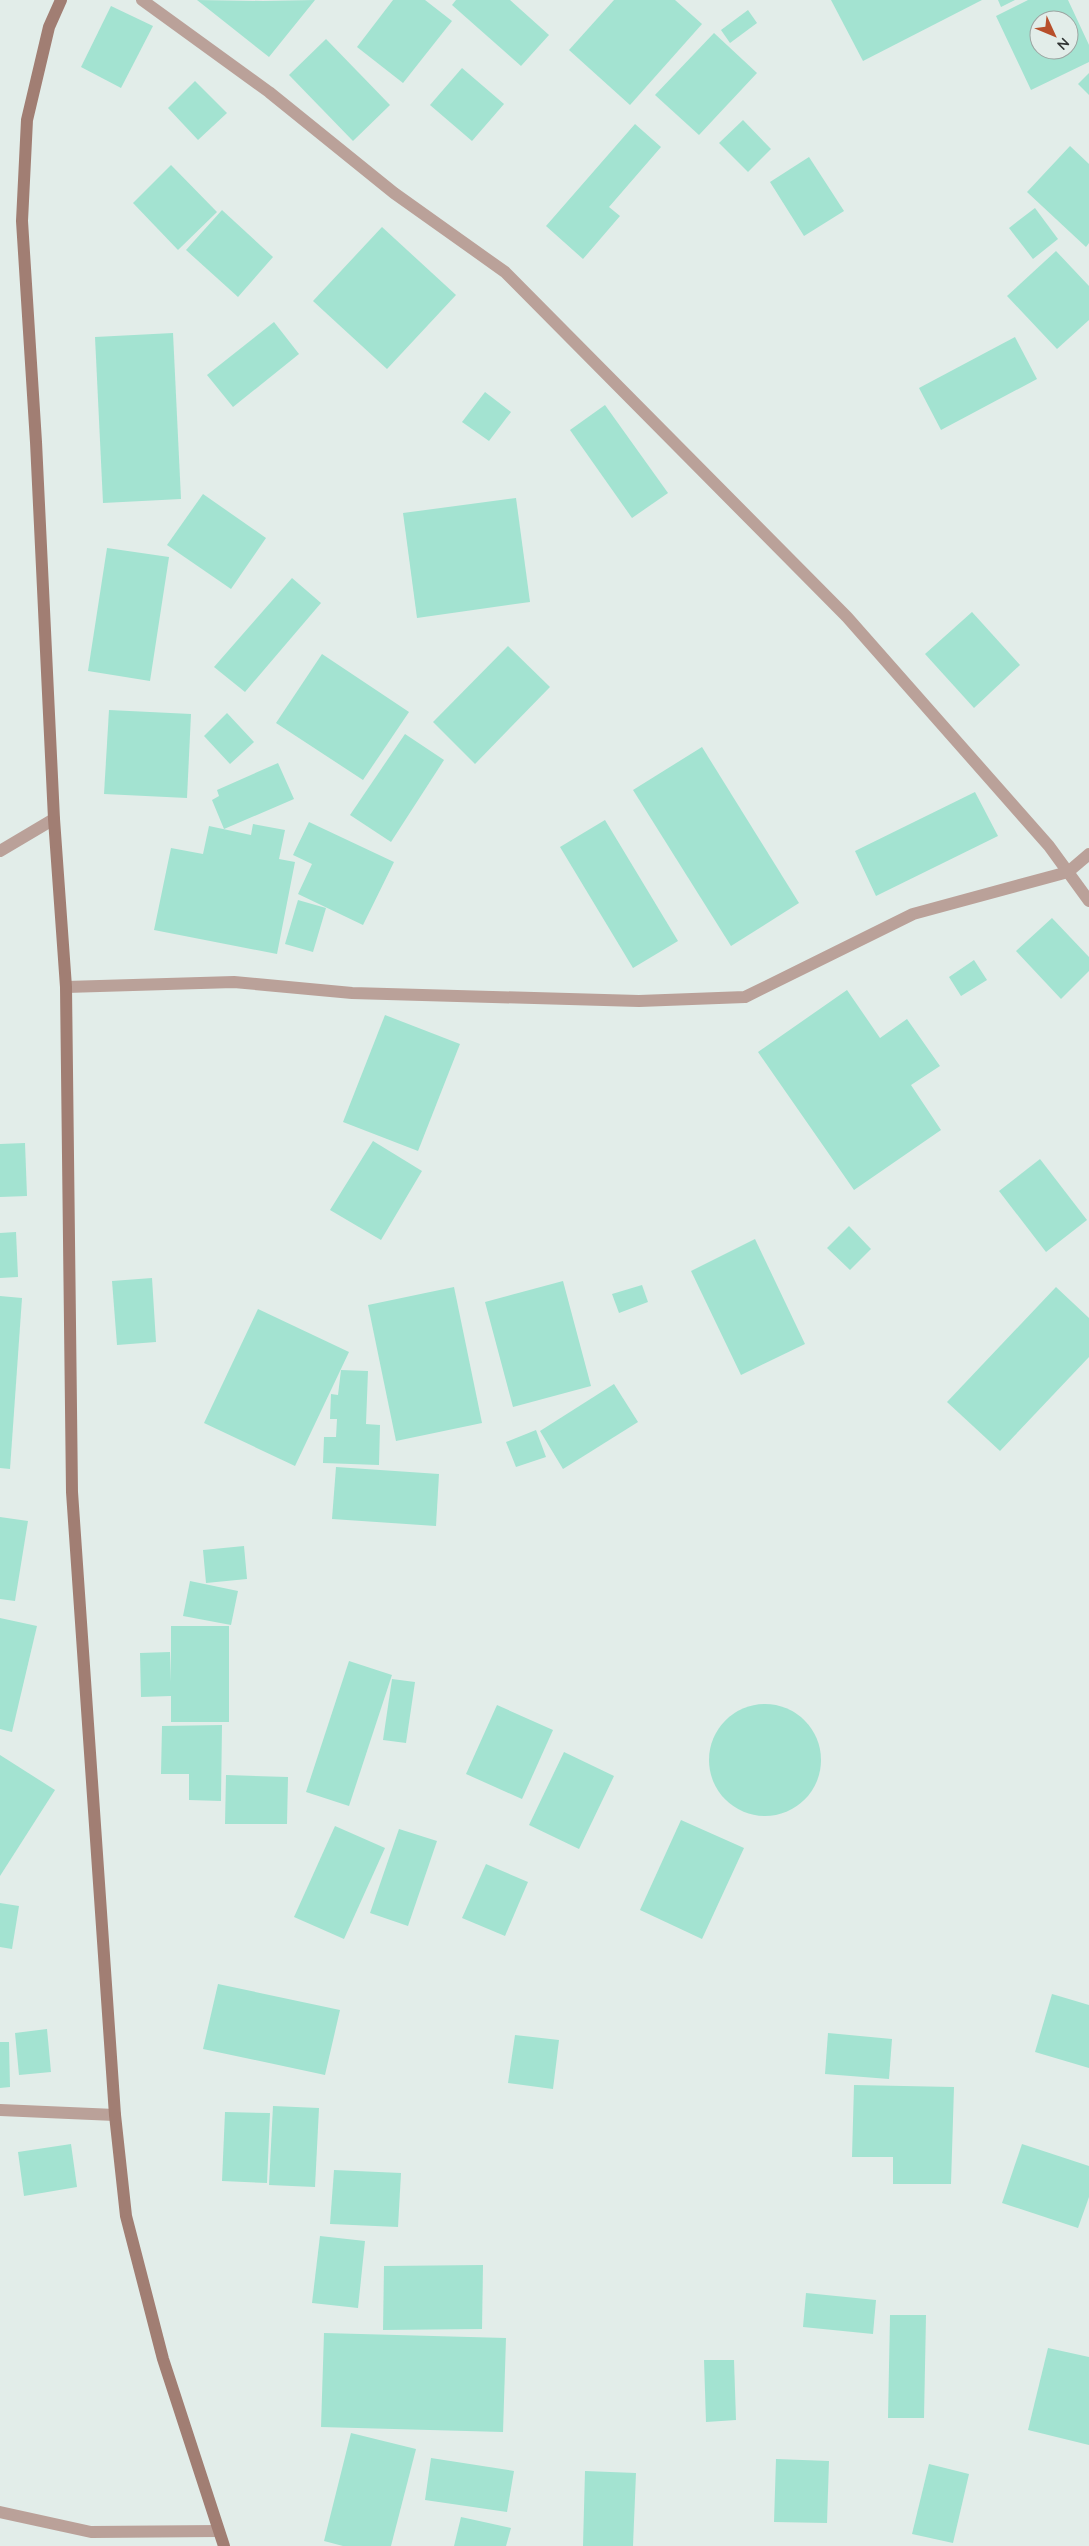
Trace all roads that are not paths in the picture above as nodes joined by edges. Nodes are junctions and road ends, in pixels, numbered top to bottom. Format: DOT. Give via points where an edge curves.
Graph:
graph roads {
  1 [pos="61,0"];
  2 [pos="142,0"];
  3 [pos="54,819"];
  4 [pos="0,851"];
  5 [pos="1089,854"];
  6 [pos="1068,872"];
  7 [pos="1089,900"];
  8 [pos="66,987"];
  9 [pos="0,2110"];
  10 [pos="115,2115"];
  11 [pos="0,2512"];
  12 [pos="218,2531"];
  13 [pos="224,2546"];
  1 -- 3 [label="main road" via="49,27 27,120 22,221"];
  2 -- 6 [label="street" via="269,92 394,192 505,272 847,617 1049,846"];
  3 -- 4 [label="street"];
  3 -- 8 [label="main road"];
  5 -- 6 [label="street"];
  6 -- 7 [label="street"];
  6 -- 8 [label="street" via="913,914 745,997 639,1001 352,993 234,982"];
  8 -- 10 [label="main road" via="72,1492"];
  9 -- 10 [label="street"];
  10 -- 12 [label="main road" via="126,2216 163,2359"];
  11 -- 12 [label="street" via="91,2532"];
  12 -- 13 [label="main road"];
}
